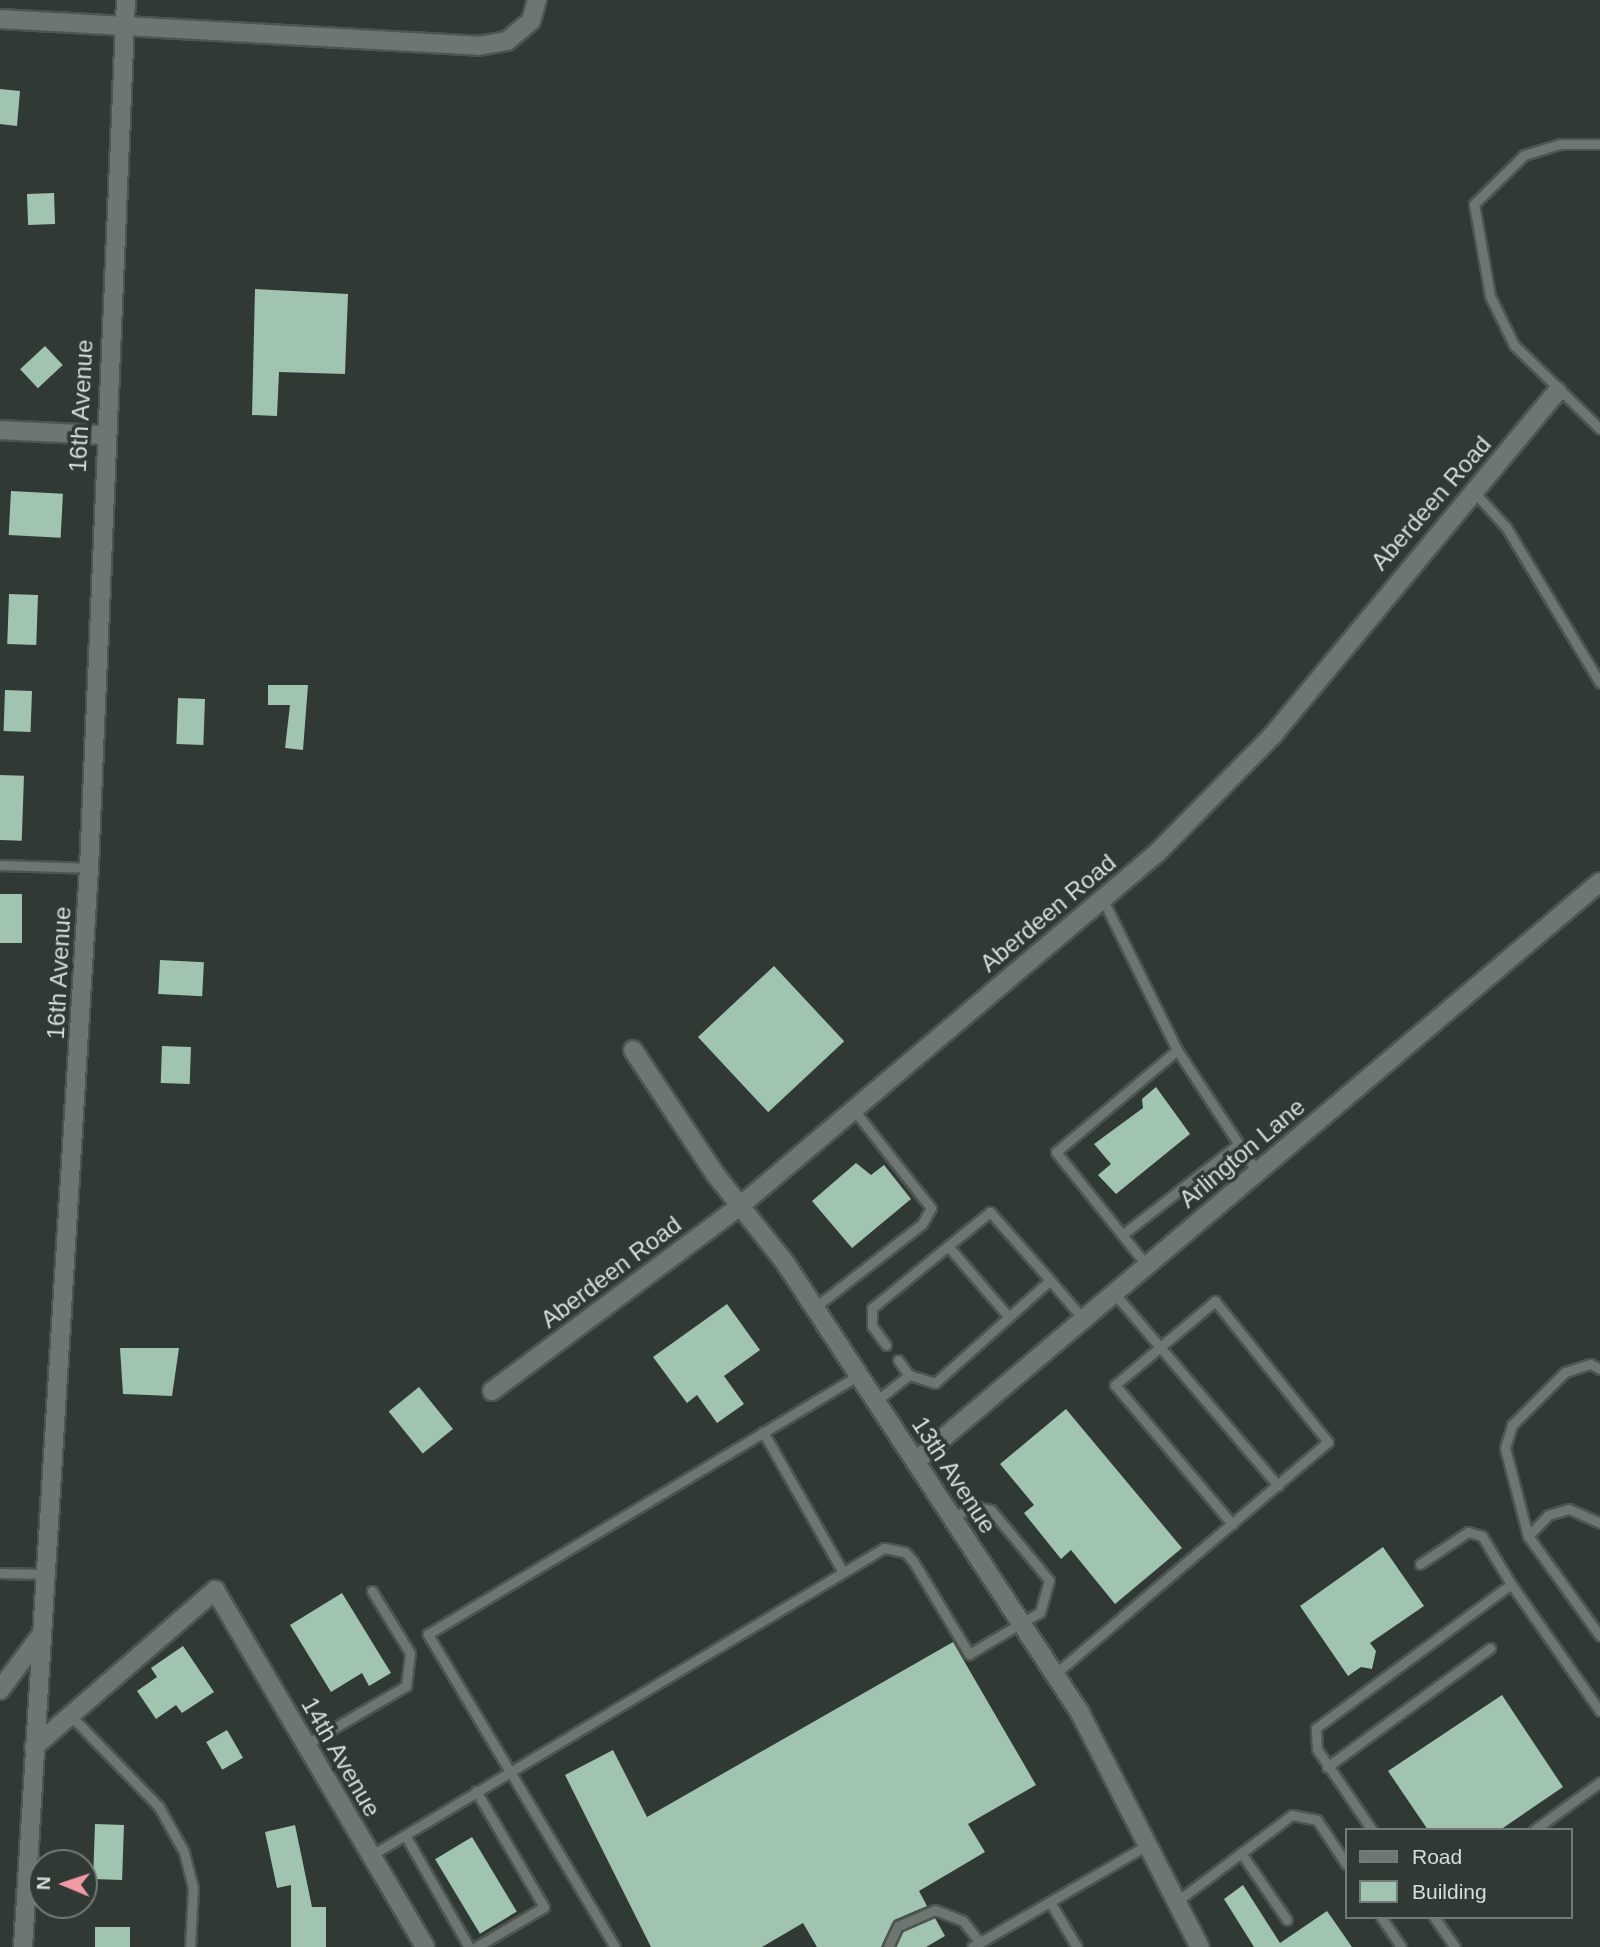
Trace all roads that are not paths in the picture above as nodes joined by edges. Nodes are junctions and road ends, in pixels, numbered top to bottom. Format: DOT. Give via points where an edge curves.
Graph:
graph roads {
  1 [pos="126,0"];
  2 [pos="537,0"];
  3 [pos="0,19"];
  4 [pos="124,26"];
  5 [pos="1600,144"];
  6 [pos="1557,392"];
  7 [pos="1600,429"];
  8 [pos="0,430"];
  9 [pos="103,435"];
  10 [pos="1473,491"];
  11 [pos="1600,683"];
  12 [pos="0,865"];
  13 [pos="89,868"];
  14 [pos="1600,882"];
  15 [pos="1103,900"];
  16 [pos="633,1050"];
  17 [pos="1177,1050"];
  18 [pos="853,1110"];
  19 [pos="1236,1146"];
  20 [pos="1257,1172"];
  21 [pos="740,1206"];
  22 [pos="1122,1235"];
  23 [pos="948,1246"];
  24 [pos="1147,1266"];
  25 [pos="1050,1280"];
  26 [pos="1114,1293"];
  27 [pos="814,1308"];
  28 [pos="1008,1316"];
  29 [pos="1084,1320"];
  30 [pos="886,1345"];
  31 [pos="1161,1348"];
  32 [pos="898,1360"];
  33 [pos="1600,1369"];
  34 [pos="859,1375"];
  35 [pos="909,1375"];
  36 [pos="492,1391"];
  37 [pos="876,1401"];
  38 [pos="763,1432"];
  39 [pos="916,1461"];
  40 [pos="1278,1486"];
  41 [pos="952,1518"];
  42 [pos="1600,1523"];
  43 [pos="1232,1524"];
  44 [pos="1528,1536"];
  45 [pos="1420,1564"];
  46 [pos="843,1572"];
  47 [pos="0,1573"];
  48 [pos="45,1574"];
  49 [pos="1511,1584"];
  50 [pos="372,1591"];
  51 [pos="1023,1625"];
  52 [pos="1600,1636"];
  53 [pos="38,1639"];
  54 [pos="1490,1648"];
  55 [pos="1055,1674"];
  56 [pos="0,1690"];
  57 [pos="1600,1711"];
  58 [pos="70,1715"];
  59 [pos="305,1745"];
  60 [pos="34,1747"];
  61 [pos="1327,1767"];
  62 [pos="508,1771"];
  63 [pos="1600,1782"];
  64 [pos="476,1791"];
  65 [pos="1371,1828"];
  66 [pos="1537,1828"];
  67 [pos="405,1835"];
  68 [pos="1147,1845"];
  69 [pos="1241,1853"];
  70 [pos="370,1856"];
  71 [pos="1344,1861"];
  72 [pos="1050,1902"];
  73 [pos="1176,1902"];
  74 [pos="1382,1919"];
  75 [pos="1435,1919"];
  76 [pos="1287,1920"];
  77 [pos="976,1945"];
  78 [pos="23,1947"];
  79 [pos="190,1947"];
  80 [pos="425,1947"];
  81 [pos="469,1947"];
  82 [pos="476,1947"];
  83 [pos="615,1947"];
  84 [pos="888,1947"];
  85 [pos="1077,1947"];
  86 [pos="1200,1947"];
  87 [pos="1401,1947"];
  88 [pos="1455,1947"];
  1 -- 4 [label="street, 16th Avenue"];
  2 -- 4 [label="street" via="531,21 507,41 478,46"];
  3 -- 4 [label="street"];
  4 -- 9 [label="street, 16th Avenue"];
  5 -- 6 [label="lane" via="1560,144 1524,155 1474,204 1490,296 1514,345"];
  6 -- 7 [label="lane" via="1585,409"];
  6 -- 10 [label="street, Aberdeen Road"];
  8 -- 9 [label="street"];
  9 -- 13 [label="street, 16th Avenue"];
  10 -- 11 [label="lane" via="1506,527"];
  10 -- 15 [label="street, Aberdeen Road" via="1272,736"];
  12 -- 13 [label="lane"];
  13 -- 48 [label="street, 16th Avenue"];
  14 -- 20 [label="street, Arlington Lane"];
  15 -- 17 [label="lane"];
  15 -- 18 [label="street, Aberdeen Road"];
  16 -- 21 [label="street, 13th Avenue"];
  17 -- 19 [label="lane"];
  17 -- 22 [label="lane" via="1056,1152"];
  18 -- 21 [label="street, Aberdeen Road"];
  18 -- 27 [label="lane" via="931,1208 922,1224"];
  19 -- 20 [label="lane"];
  19 -- 22 [label="lane"];
  20 -- 24 [label="street, Arlington Lane"];
  21 -- 27 [label="street, 13th Avenue"];
  21 -- 36 [label="street, Aberdeen Road"];
  22 -- 24 [label="lane"];
  23 -- 25 [label="lane" via="990,1212"];
  23 -- 28 [label="lane"];
  23 -- 30 [label="lane" via="872,1308 872,1326"];
  24 -- 26 [label="street, Arlington Lane"];
  25 -- 28 [label="lane"];
  25 -- 29 [label="lane"];
  26 -- 29 [label="street, Arlington Lane"];
  26 -- 31 [label="lane"];
  27 -- 34 [label="street, 13th Avenue"];
  28 -- 35 [label="lane" via="935,1383"];
  29 -- 39 [label="street, Arlington Lane"];
  31 -- 40 [label="lane"];
  31 -- 40 [label="lane" via="1215,1301 1328,1442"];
  31 -- 43 [label="lane" via="1115,1385"];
  32 -- 35 [label="lane"];
  33 -- 44 [label="lane" via="1590,1364 1565,1372 1512,1425 1504,1448"];
  34 -- 37 [label="street, 13th Avenue"];
  34 -- 38 [label="lane"];
  35 -- 37 [label="lane"];
  37 -- 39 [label="street, 13th Avenue"];
  38 -- 46 [label="lane"];
  38 -- 62 [label="lane" via="428,1634"];
  39 -- 41 [label="street, 13th Avenue"];
  40 -- 43 [label="lane"];
  41 -- 51 [label="street, 13th Avenue"];
  41 -- 51 [label="lane" via="974,1506 990,1510 1041,1567 1048,1597"];
  42 -- 44 [label="lane" via="1569,1509 1548,1515"];
  43 -- 55 [label="lane"];
  44 -- 52 [label="lane"];
  45 -- 49 [label="lane" via="1468,1532 1482,1536"];
  46 -- 51 [label="lane" via="884,1548 905,1552 970,1654"];
  46 -- 62 [label="lane"];
  47 -- 48 [label="lane"];
  48 -- 53 [label="street, 16th Avenue"];
  49 -- 57 [label="lane"];
  49 -- 61 [label="lane" via="1316,1728 1317,1749"];
  50 -- 59 [label="lane" via="411,1653 406,1686"];
  51 -- 55 [label="street, 13th Avenue"];
  53 -- 56 [label="street"];
  53 -- 60 [label="street, 16th Avenue"];
  54 -- 61 [label="lane"];
  55 -- 68 [label="street, 13th Avenue"];
  58 -- 59 [label="street, 14th Avenue" via="215,1590"];
  58 -- 60 [label="street"];
  58 -- 79 [label="lane" via="159,1807 184,1852 193,1888"];
  59 -- 70 [label="street, 14th Avenue"];
  60 -- 78 [label="street, 16th Avenue"];
  61 -- 65 [label="lane"];
  62 -- 64 [label="lane"];
  62 -- 83 [label="lane"];
  63 -- 66 [label="lane"];
  64 -- 67 [label="lane"];
  64 -- 82 [label="lane" via="544,1907"];
  67 -- 70 [label="lane"];
  67 -- 81 [label="lane"];
  68 -- 72 [label="lane"];
  68 -- 73 [label="street, 13th Avenue"];
  69 -- 71 [label="lane" via="1292,1815 1317,1820"];
  69 -- 73 [label="lane"];
  69 -- 76 [label="lane"];
  70 -- 80 [label="street, 14th Avenue"];
  72 -- 77 [label="lane"];
  72 -- 85 [label="lane"];
  73 -- 86 [label="street, 13th Avenue"];
  74 -- 87 [label="lane"];
  75 -- 88 [label="lane"];
  77 -- 84 [label="lane" via="963,1921 934,1910 898,1927"];
}
